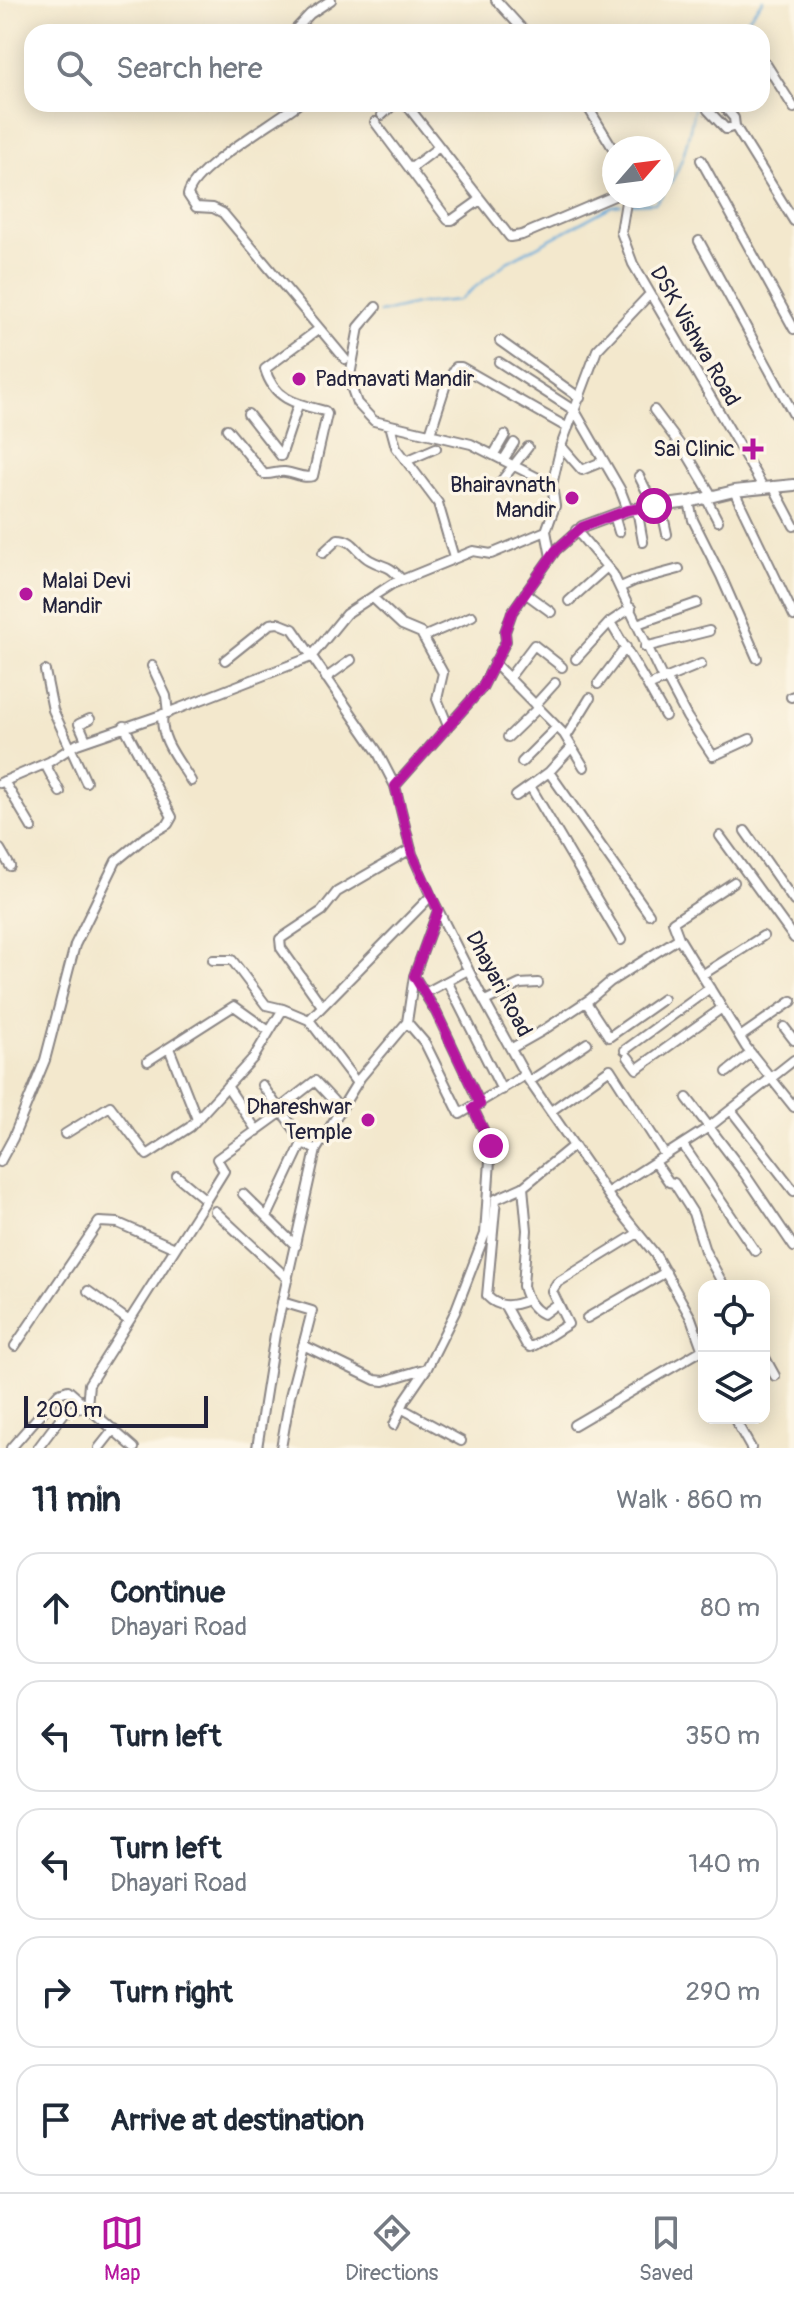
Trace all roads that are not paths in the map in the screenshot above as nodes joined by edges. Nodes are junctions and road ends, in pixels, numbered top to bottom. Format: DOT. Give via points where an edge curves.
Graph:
graph roads {
  1 [pos="331,0"];
  2 [pos="496,0"];
  3 [pos="301,24"];
  4 [pos="518,24"];
  5 [pos="770,70"];
  6 [pos="794,108"];
  7 [pos="287,112"];
  8 [pos="385,112"];
  9 [pos="412,112"];
  10 [pos="591,112"];
  11 [pos="710,112"];
  12 [pos="729,112"];
  13 [pos="735,126"];
  14 [pos="605,136"];
  15 [pos="439,147"];
  16 [pos="701,160"];
  17 [pos="410,169"];
  18 [pos="480,200"];
  19 [pos="602,201"];
  20 [pos="624,208"];
  21 [pos="794,221"];
  22 [pos="699,241"];
  23 [pos="649,295"];
  24 [pos="376,307"];
  25 [pos="319,329"];
  26 [pos="794,329"];
  27 [pos="500,341"];
  28 [pos="345,359"];
  29 [pos="499,362"];
  30 [pos="580,398"];
  31 [pos="298,405"];
  32 [pos="654,410"];
  33 [pos="575,411"];
  34 [pos="248,414"];
  35 [pos="794,415"];
  36 [pos="390,425"];
  37 [pos="568,428"];
  38 [pos="227,429"];
  39 [pos="430,434"];
  40 [pos="505,435"];
  41 [pos="514,443"];
  42 [pos="561,446"];
  43 [pos="528,447"];
  44 [pos="436,448"];
  45 [pos="494,454"];
  46 [pos="281,456"];
  47 [pos="504,459"];
  48 [pos="406,461"];
  49 [pos="604,461"];
  50 [pos="516,466"];
  51 [pos="284,471"];
  52 [pos="639,476"];
  53 [pos="794,479"];
  54 [pos="499,484"];
  55 [pos="552,485"];
  56 [pos="778,486"];
  57 [pos="734,491"];
  58 [pos="709,497"];
  59 [pos="689,502"];
  60 [pos="658,506"];
  61 [pos="632,509"];
  62 [pos="614,515"];
  63 [pos="718,521"];
  64 [pos="794,526"];
  65 [pos="579,529"];
  66 [pos="546,531"];
  67 [pos="619,532"];
  68 [pos="667,534"];
  69 [pos="643,542"];
  70 [pos="323,553"];
  71 [pos="551,557"];
  72 [pos="454,558"];
  73 [pos="607,567"];
  74 [pos="679,569"];
  75 [pos="402,580"];
  76 [pos="621,587"];
  77 [pos="794,592"];
  78 [pos="525,593"];
  79 [pos="372,597"];
  80 [pos="569,601"];
  81 [pos="697,603"];
  82 [pos="631,608"];
  83 [pos="794,609"];
  84 [pos="551,612"];
  85 [pos="472,616"];
  86 [pos="794,616"];
  87 [pos="610,622"];
  88 [pos="637,624"];
  89 [pos="709,631"];
  90 [pos="423,637"];
  91 [pos="626,647"];
  92 [pos="645,647"];
  93 [pos="311,657"];
  94 [pos="757,658"];
  95 [pos="576,659"];
  96 [pos="225,660"];
  97 [pos="351,660"];
  98 [pos="494,663"];
  99 [pos="701,664"];
  100 [pos="152,666"];
  101 [pos="562,667"];
  102 [pos="45,671"];
  103 [pos="326,678"];
  104 [pos="509,678"];
  105 [pos="667,680"];
  106 [pos="555,683"];
  107 [pos="598,684"];
  108 [pos="648,686"];
  109 [pos="590,698"];
  110 [pos="537,706"];
  111 [pos="166,713"];
  112 [pos="665,716"];
  113 [pos="90,719"];
  114 [pos="79,724"];
  115 [pos="124,726"];
  116 [pos="448,726"];
  117 [pos="557,727"];
  118 [pos="67,730"];
  119 [pos="508,737"];
  120 [pos="566,737"];
  121 [pos="750,739"];
  122 [pos="86,740"];
  123 [pos="572,747"];
  124 [pos="70,748"];
  125 [pos="522,762"];
  126 [pos="45,764"];
  127 [pos="584,767"];
  128 [pos="549,772"];
  129 [pos="191,781"];
  130 [pos="2,782"];
  131 [pos="86,782"];
  132 [pos="395,786"];
  133 [pos="530,786"];
  134 [pos="60,792"];
  135 [pos="516,796"];
  136 [pos="32,828"];
  137 [pos="745,831"];
  138 [pos="720,836"];
  139 [pos="0,849"];
  140 [pos="411,849"];
  141 [pos="10,866"];
  142 [pos="734,882"];
  143 [pos="431,896"];
  144 [pos="794,901"];
  145 [pos="438,910"];
  146 [pos="649,914"];
  147 [pos="763,936"];
  148 [pos="679,938"];
  149 [pos="794,938"];
  150 [pos="621,940"];
  151 [pos="213,960"];
  152 [pos="468,970"];
  153 [pos="702,975"];
  154 [pos="414,976"];
  155 [pos="448,983"];
  156 [pos="538,983"];
  157 [pos="710,988"];
  158 [pos="425,993"];
  159 [pos="663,999"];
  160 [pos="485,1001"];
  161 [pos="792,1001"];
  162 [pos="586,1002"];
  163 [pos="322,1006"];
  164 [pos="722,1008"];
  165 [pos="283,1009"];
  166 [pos="309,1020"];
  167 [pos="407,1022"];
  168 [pos="784,1027"];
  169 [pos="269,1031"];
  170 [pos="740,1037"];
  171 [pos="794,1040"];
  172 [pos="587,1043"];
  173 [pos="169,1048"];
  174 [pos="512,1048"];
  175 [pos="751,1053"];
  176 [pos="794,1060"];
  177 [pos="148,1061"];
  178 [pos="727,1072"];
  179 [pos="528,1078"];
  180 [pos="771,1079"];
  181 [pos="357,1083"];
  182 [pos="262,1085"];
  183 [pos="227,1086"];
  184 [pos="502,1090"];
  185 [pos="687,1098"];
  186 [pos="477,1106"];
  187 [pos="794,1107"];
  188 [pos="341,1109"];
  189 [pos="281,1110"];
  190 [pos="731,1110"];
  191 [pos="551,1111"];
  192 [pos="197,1119"];
  193 [pos="709,1127"];
  194 [pos="257,1131"];
  195 [pos="65,1134"];
  196 [pos="303,1141"];
  197 [pos="574,1145"];
  198 [pos="683,1145"];
  199 [pos="316,1150"];
  200 [pos="665,1155"];
  201 [pos="0,1162"];
  202 [pos="655,1162"];
  203 [pos="177,1176"];
  204 [pos="523,1187"];
  205 [pos="794,1191"];
  206 [pos="608,1192"];
  207 [pos="243,1194"];
  208 [pos="206,1200"];
  209 [pos="215,1211"];
  210 [pos="267,1217"];
  211 [pos="638,1233"];
  212 [pos="296,1246"];
  213 [pos="794,1247"];
  214 [pos="175,1248"];
  215 [pos="755,1251"];
  216 [pos="666,1272"];
  217 [pos="288,1279"];
  218 [pos="721,1280"];
  219 [pos="88,1291"];
  220 [pos="528,1300"];
  221 [pos="282,1302"];
  222 [pos="558,1303"];
  223 [pos="505,1306"];
  224 [pos="587,1318"];
  225 [pos="129,1321"];
  226 [pos="698,1338"];
  227 [pos="303,1345"];
  228 [pos="15,1346"];
  229 [pos="698,1355"];
  230 [pos="770,1367"];
  231 [pos="427,1368"];
  232 [pos="775,1376"];
  233 [pos="87,1406"];
  234 [pos="401,1408"];
  235 [pos="737,1424"];
  236 [pos="394,1425"];
  237 [pos="574,1425"];
  238 [pos="114,1429"];
  239 [pos="461,1441"];
  240 [pos="11,1448"];
  241 [pos="38,1448"];
  242 [pos="99,1448"];
  243 [pos="134,1448"];
  244 [pos="257,1448"];
  245 [pos="281,1448"];
  246 [pos="751,1448"];
  1 -- 3 [label="street"];
  2 -- 4 [label="street"];
  5 -- 6 [label="street"];
  7 -- 25 [label="street" via="209,167 188,195 196,207 223,213"];
  8 -- 17 [label="street" via="378,118"];
  9 -- 15 [label="street"];
  10 -- 14 [label="street"];
  11 -- 13 [label="street" via="726,129"];
  12 -- 13 [label="street"];
  13 -- 21 [label="street"];
  15 -- 17 [label="street"];
  15 -- 18 [label="street"];
  16 -- 26 [label="street"];
  17 -- 18 [label="street" via="449,221"];
  18 -- 19 [label="street" via="514,238"];
  20 -- 23 [label="street, DSK Vishwa Road" via="624,244"];
  22 -- 35 [label="street"];
  23 -- 30 [label="street" via="597,350"];
  23 -- 56 [label="street, DSK Vishwa Road"];
  24 -- 36 [label="street" via="359,327 349,381 357,403 374,421"];
  25 -- 28 [label="street"];
  25 -- 31 [label="street" via="265,369 281,395"];
  27 -- 30 [label="street"];
  29 -- 33 [label="street"];
  30 -- 33 [label="street"];
  31 -- 46 [label="street"];
  31 -- 51 [label="street" via="325,411 328,417 313,476"];
  32 -- 58 [label="street" via="687,454"];
  33 -- 37 [label="street"];
  33 -- 49 [label="street"];
  34 -- 46 [label="street"];
  36 -- 39 [label="street"];
  36 -- 48 [label="street"];
  37 -- 39 [label="street" via="456,367"];
  37 -- 42 [label="street"];
  38 -- 51 [label="street" via="264,474"];
  39 -- 45 [label="street"];
  40 -- 45 [label="street"];
  41 -- 47 [label="street"];
  42 -- 49 [label="street" via="582,470"];
  42 -- 55 [label="street"];
  43 -- 50 [label="street"];
  44 -- 48 [label="street"];
  45 -- 47 [label="street"];
  46 -- 51 [label="street"];
  47 -- 50 [label="street"];
  48 -- 72 [label="street" via="438,503"];
  49 -- 61 [label="street"];
  50 -- 54 [label="street"];
  50 -- 55 [label="street"];
  52 -- 60 [label="street"];
  53 -- 56 [label="main road"];
  55 -- 66 [label="street" via="555,506"];
  56 -- 57 [label="main road"];
  56 -- 64 [label="street, DSK Vishwa Road"];
  57 -- 58 [label="main road"];
  57 -- 86 [label="street"];
  58 -- 59 [label="main road"];
  58 -- 63 [label="street"];
  59 -- 60 [label="main road"];
  59 -- 94 [label="street"];
  60 -- 61 [label="main road"];
  60 -- 68 [label="street"];
  61 -- 62 [label="main road"];
  61 -- 69 [label="street"];
  62 -- 65 [label="main road"];
  62 -- 67 [label="street"];
  65 -- 71 [label="street"];
  65 -- 73 [label="street"];
  66 -- 71 [label="street"];
  66 -- 72 [label="street" via="491,554 473,551"];
  70 -- 75 [label="street" via="338,539 347,540"];
  71 -- 78 [label="street"];
  72 -- 75 [label="street"];
  73 -- 76 [label="street"];
  73 -- 80 [label="street"];
  74 -- 76 [label="street"];
  75 -- 79 [label="street"];
  76 -- 82 [label="street"];
  77 -- 83 [label="street" via="788,596"];
  78 -- 84 [label="street"];
  78 -- 98 [label="street" via="512,612"];
  79 -- 90 [label="street"];
  79 -- 93 [label="street" via="346,614"];
  81 -- 88 [label="street"];
  82 -- 87 [label="street"];
  82 -- 88 [label="street"];
  85 -- 90 [label="street"];
  87 -- 91 [label="street"];
  87 -- 95 [label="street"];
  88 -- 92 [label="street"];
  89 -- 92 [label="street"];
  90 -- 116 [label="street" via="443,673 437,699"];
  91 -- 107 [label="street"];
  91 -- 108 [label="street"];
  92 -- 105 [label="street"];
  93 -- 96 [label="street, Dhayari Road" via="293,629 278,623"];
  93 -- 103 [label="street, Dhayari Road"];
  93 -- 111 [label="street"];
  97 -- 103 [label="street"];
  98 -- 104 [label="street"];
  98 -- 116 [label="street" via="482,688"];
  99 -- 105 [label="street"];
  100 -- 111 [label="street" via="166,696"];
  101 -- 104 [label="street" via="534,645"];
  102 -- 124 [label="street" via="53,710"];
  103 -- 132 [label="street, Dhayari Road"];
  104 -- 110 [label="street"];
  105 -- 108 [label="street"];
  105 -- 121 [label="street" via="713,756"];
  106 -- 110 [label="street"];
  108 -- 112 [label="street"];
  109 -- 120 [label="street"];
  110 -- 117 [label="street"];
  110 -- 119 [label="street"];
  111 -- 115 [label="street"];
  111 -- 129 [label="street" via="161,721 165,738"];
  113 -- 114 [label="street"];
  114 -- 118 [label="street"];
  114 -- 122 [label="street"];
  115 -- 122 [label="street"];
  115 -- 201 [label="street" via="172,817 122,855 111,872 75,945 45,1060"];
  116 -- 132 [label="street"];
  117 -- 120 [label="street"];
  117 -- 125 [label="street"];
  120 -- 123 [label="street"];
  122 -- 124 [label="street"];
  123 -- 127 [label="street"];
  123 -- 128 [label="street"];
  124 -- 126 [label="street"];
  124 -- 131 [label="street"];
  126 -- 130 [label="street"];
  126 -- 134 [label="street"];
  128 -- 133 [label="street"];
  128 -- 146 [label="street"];
  130 -- 136 [label="street"];
  132 -- 140 [label="street, Dhayari Road"];
  133 -- 135 [label="street"];
  133 -- 150 [label="street"];
  137 -- 144 [label="street"];
  138 -- 149 [label="street"];
  139 -- 141 [label="street"];
  140 -- 143 [label="street, Dhayari Road"];
  140 -- 163 [label="street" via="337,892 322,911 280,939"];
  142 -- 148 [label="street" via="676,918"];
  143 -- 145 [label="street, Dhayari Road"];
  143 -- 163 [label="street"];
  145 -- 152 [label="street, Dhayari Road"];
  145 -- 154 [label="street"];
  147 -- 153 [label="street"];
  148 -- 153 [label="street"];
  148 -- 162 [label="street"];
  151 -- 165 [label="street" via="232,960 266,1005"];
  152 -- 155 [label="street"];
  152 -- 160 [label="street, Dhayari Road"];
  153 -- 157 [label="street"];
  154 -- 158 [label="street"];
  154 -- 167 [label="street"];
  155 -- 158 [label="street"];
  155 -- 184 [label="street"];
  156 -- 160 [label="street" via="520,984"];
  157 -- 164 [label="street"];
  157 -- 164 [label="street" via="626,1053 637,1069"];
  158 -- 186 [label="street"];
  159 -- 162 [label="street" via="609,1037"];
  160 -- 174 [label="street, Dhayari Road"];
  161 -- 170 [label="street"];
  162 -- 174 [label="street"];
  163 -- 166 [label="street"];
  164 -- 170 [label="street"];
  165 -- 166 [label="street"];
  165 -- 169 [label="street"];
  166 -- 181 [label="street"];
  167 -- 181 [label="street"];
  167 -- 186 [label="street" via="425,1043 460,1114"];
  168 -- 171 [label="street"];
  169 -- 173 [label="street" via="234,1006"];
  169 -- 183 [label="street"];
  170 -- 175 [label="street"];
  172 -- 179 [label="street"];
  173 -- 177 [label="street"];
  173 -- 192 [label="street"];
  174 -- 179 [label="street, Dhayari Road"];
  175 -- 178 [label="street"];
  175 -- 180 [label="street"];
  176 -- 180 [label="street"];
  179 -- 184 [label="street"];
  179 -- 191 [label="street, Dhayari Road"];
  180 -- 187 [label="street"];
  180 -- 190 [label="street"];
  181 -- 188 [label="street"];
  182 -- 189 [label="street"];
  183 -- 192 [label="street"];
  183 -- 194 [label="street"];
  184 -- 186 [label="street"];
  185 -- 193 [label="street"];
  186 -- 231 [label="street" via="491,1146 485,1234"];
  188 -- 189 [label="street" via="315,1081"];
  188 -- 199 [label="street"];
  189 -- 194 [label="street"];
  189 -- 196 [label="street"];
  190 -- 193 [label="street"];
  190 -- 205 [label="street"];
  191 -- 197 [label="street, Dhayari Road"];
  191 -- 200 [label="street" via="610,1069"];
  192 -- 195 [label="street" via="147,1155 110,1106"];
  193 -- 198 [label="street"];
  193 -- 213 [label="street"];
  194 -- 208 [label="street" via="217,1159 224,1171"];
  196 -- 199 [label="street"];
  196 -- 210 [label="street"];
  197 -- 204 [label="street"];
  197 -- 206 [label="street, Dhayari Road"];
  198 -- 200 [label="street"];
  198 -- 215 [label="street"];
  199 -- 212 [label="street"];
  200 -- 202 [label="street"];
  202 -- 206 [label="street"];
  202 -- 218 [label="street" via="693,1213"];
  203 -- 208 [label="street"];
  204 -- 220 [label="street" via="523,1286"];
  204 -- 223 [label="street" via="496,1199 493,1217 487,1296"];
  206 -- 211 [label="street, Dhayari Road"];
  207 -- 210 [label="street"];
  208 -- 214 [label="street"];
  209 -- 217 [label="street"];
  210 -- 212 [label="street"];
  211 -- 216 [label="street, Dhayari Road"];
  211 -- 222 [label="street" via="557,1283 552,1291"];
  212 -- 217 [label="street"];
  214 -- 225 [label="street"];
  214 -- 228 [label="street" via="118,1223 99,1222"];
  216 -- 224 [label="street"];
  216 -- 226 [label="street, Dhayari Road"];
  217 -- 221 [label="street"];
  219 -- 225 [label="street"];
  220 -- 222 [label="street" via="543,1314"];
  220 -- 223 [label="street"];
  221 -- 227 [label="street" via="312,1311"];
  221 -- 244 [label="street"];
  222 -- 223 [label="street" via="568,1324 530,1347"];
  225 -- 233 [label="street" via="89,1384"];
  227 -- 231 [label="street" via="379,1381"];
  227 -- 245 [label="street"];
  229 -- 237 [label="street"];
  230 -- 232 [label="street"];
  231 -- 234 [label="street"];
  233 -- 238 [label="street"];
  233 -- 240 [label="street" via="68,1390 59,1393"];
  233 -- 241 [label="street" via="65,1412"];
  234 -- 236 [label="street"];
  234 -- 239 [label="street"];
  235 -- 246 [label="street"];
  238 -- 242 [label="street"];
  238 -- 243 [label="street"];
}
